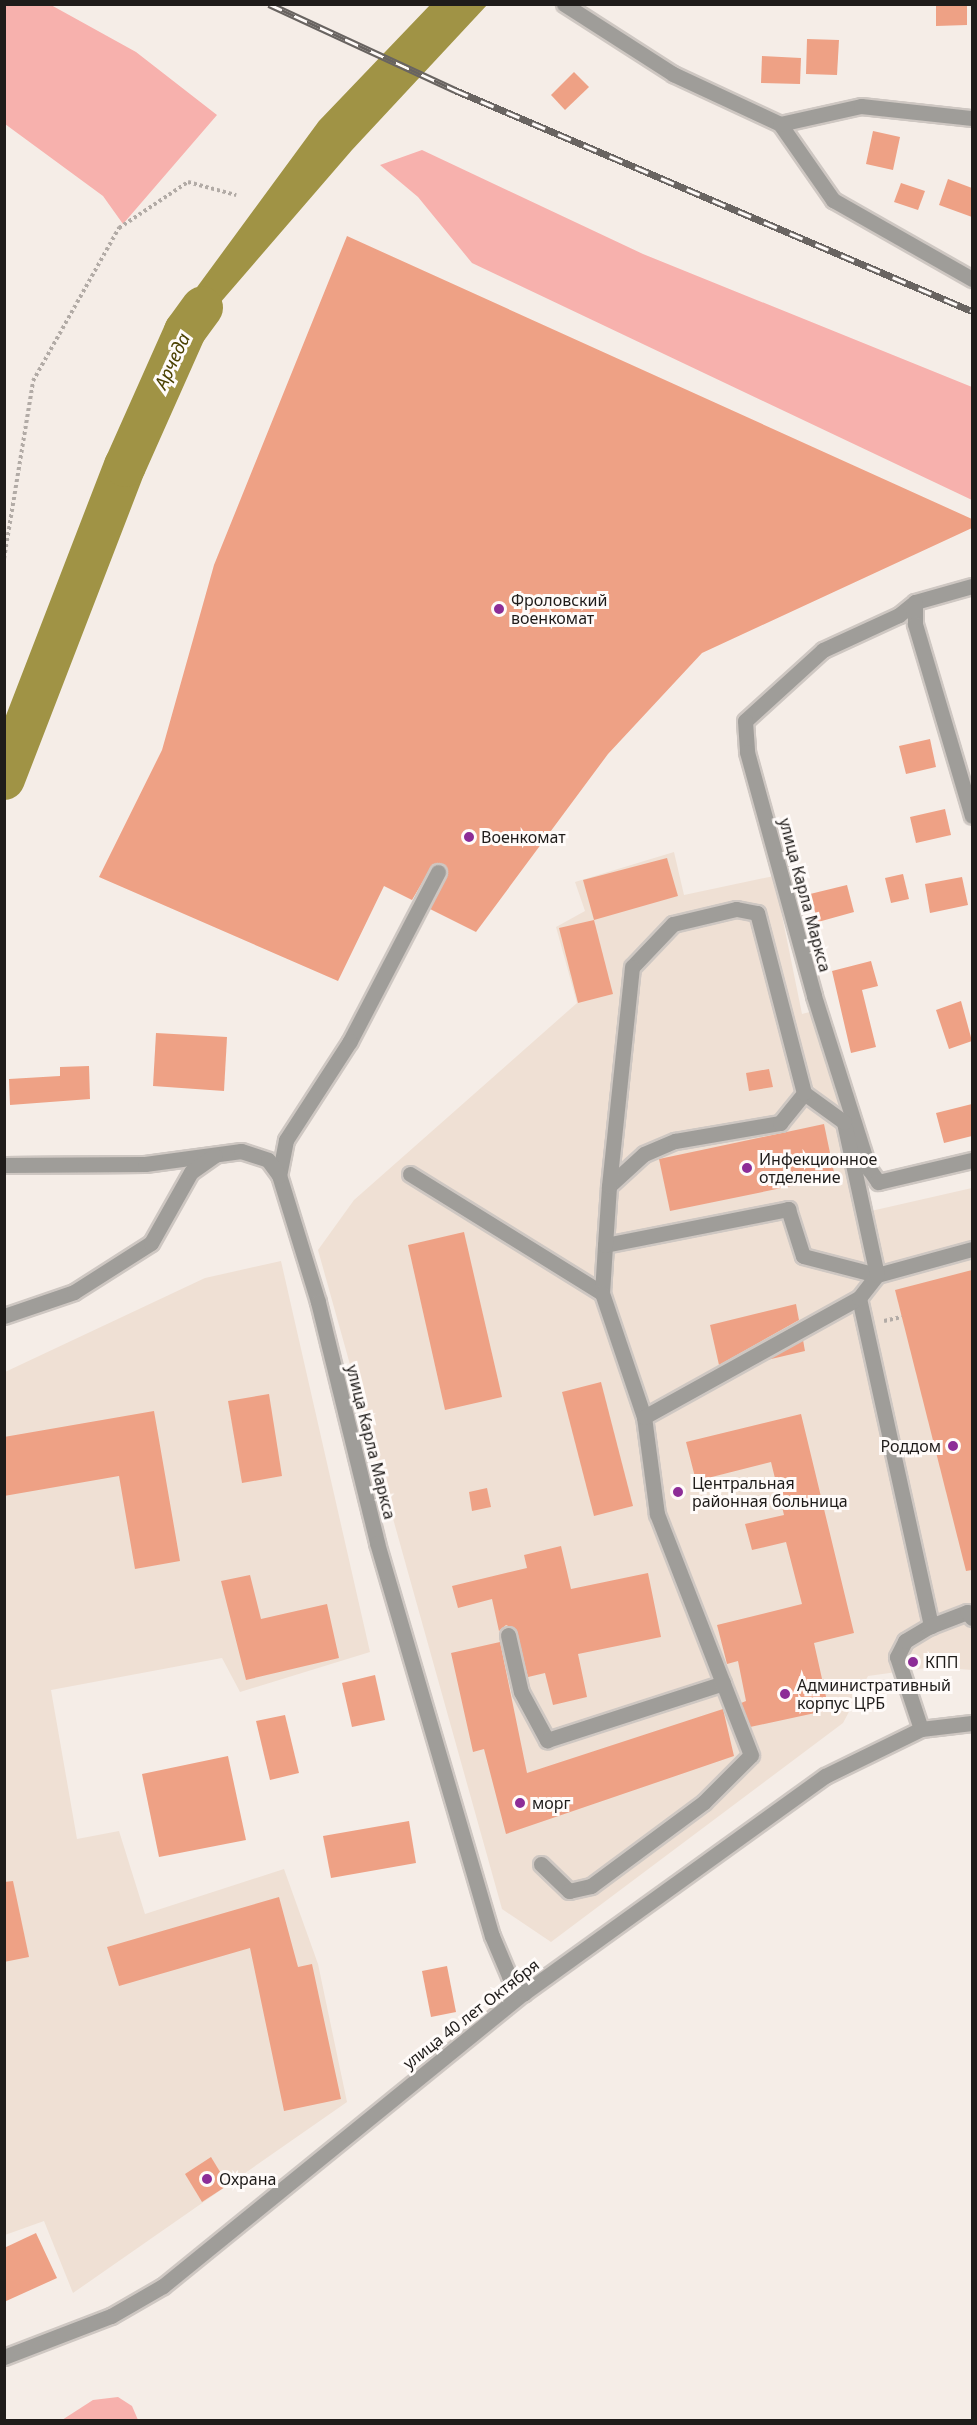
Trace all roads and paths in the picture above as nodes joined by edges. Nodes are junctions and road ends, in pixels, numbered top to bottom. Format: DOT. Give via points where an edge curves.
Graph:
graph roads {
  1 [pos="564,4"];
  2 [pos="972,118"];
  3 [pos="780,124"];
  4 [pos="236,195"];
  5 [pos="972,279"];
  6 [pos="4,559"];
  7 [pos="972,586"];
  8 [pos="915,602"];
  9 [pos="972,808"];
  10 [pos="438,872"];
  11 [pos="804,1093"];
  12 [pos="219,1152"];
  13 [pos="972,1160"];
  14 [pos="4,1165"];
  15 [pos="410,1174"];
  16 [pos="279,1175"];
  17 [pos="609,1186"];
  18 [pos="604,1245"];
  19 [pos="972,1249"];
  20 [pos="878,1275"];
  21 [pos="602,1293"];
  22 [pos="859,1298"];
  23 [pos="4,1316"];
  24 [pos="644,1417"];
  25 [pos="970,1613"];
  26 [pos="931,1626"];
  27 [pos="508,1635"];
  28 [pos="723,1683"];
  29 [pos="972,1724"];
  30 [pos="921,1729"];
  31 [pos="541,1864"];
  32 [pos="524,1994"];
  33 [pos="4,2357"];
  1 -- 3 [label="street" via="673,74"];
  2 -- 3 [label="street" via="861,106"];
  3 -- 5 [label="street" via="833,200"];
  4 -- 6 [label="path" via="188,182 119,228 33,381"];
  7 -- 8 [label="street, улица Карла Маркса"];
  8 -- 9 [label="street" via="915,624"];
  8 -- 13 [label="street, улица Карла Маркса" via="899,615 823,650 795,673 745,721 747,752 814,996 869,1169 879,1182"];
  10 -- 16 [label="street, улица Карла Маркса" via="350,1041 286,1140"];
  11 -- 17 [label="street" via="780,1123 675,1142 644,1154"];
  11 -- 17 [label="street" via="757,913 736,909 673,924 632,967"];
  11 -- 20 [label="street" via="844,1122"];
  12 -- 14 [label="street" via="145,1164"];
  12 -- 16 [label="street" via="241,1151 268,1160"];
  12 -- 23 [label="street" via="191,1172 151,1244 74,1292"];
  15 -- 21 [label="street"];
  16 -- 32 [label="street, улица Карла Маркса" via="318,1302 377,1543 492,1936 509,1976"];
  17 -- 18 [label="street"];
  18 -- 20 [label="street" via="788,1209 802,1256"];
  18 -- 21 [label="street"];
  19 -- 20 [label="street"];
  20 -- 22 [label="street"];
  21 -- 24 [label="street"];
  22 -- 24 [label="street"];
  22 -- 26 [label="street"];
  24 -- 28 [label="street" via="657,1514"];
  25 -- 26 [label="street"];
  26 -- 30 [label="street" via="905,1641 897,1657"];
  27 -- 28 [label="street" via="521,1692 547,1740"];
  28 -- 31 [label="street" via="751,1755 727,1779 636,1856 591,1886 569,1891"];
  29 -- 30 [label="street, улица 40 лет Октября"];
  30 -- 32 [label="street, улица 40 лет Октября" via="825,1776"];
  32 -- 33 [label="street, улица 40 лет Октября" via="163,2286 101,2320"];
}
